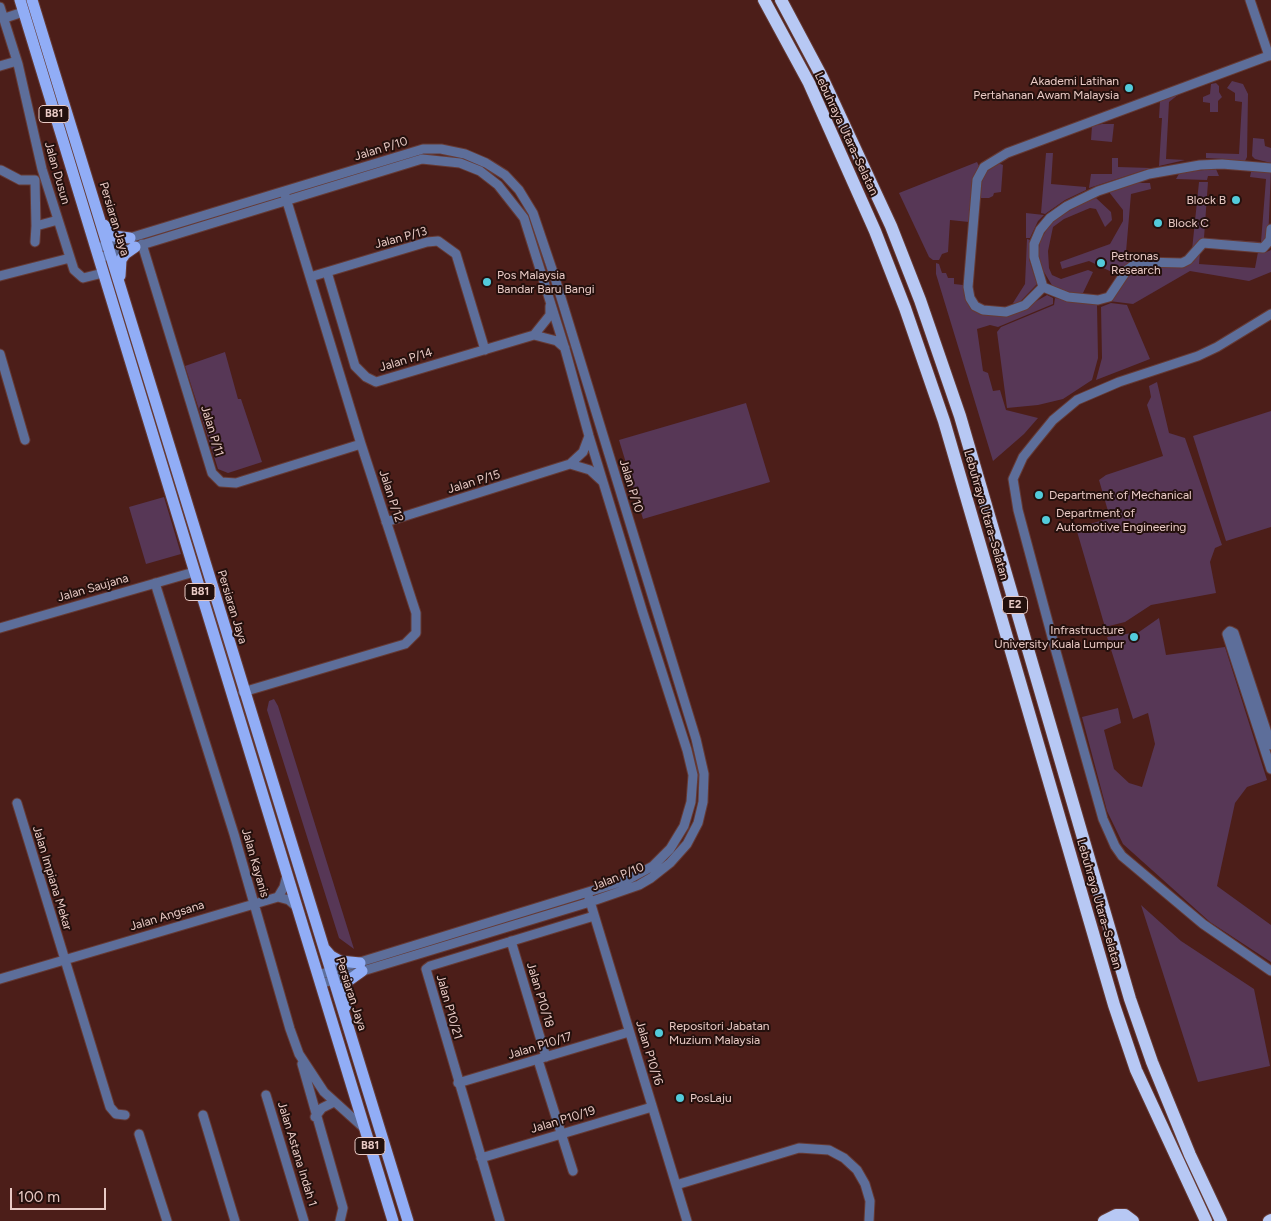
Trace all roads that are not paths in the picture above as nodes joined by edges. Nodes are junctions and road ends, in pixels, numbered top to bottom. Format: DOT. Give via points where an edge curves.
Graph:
graph roads {
  1 [pos="20,0"];
  2 [pos="32,0"];
  3 [pos="764,0"];
  4 [pos="781,0"];
  5 [pos="1250,0"];
  6 [pos="2,12"];
  7 [pos="23,12"];
  8 [pos="1270,55"];
  9 [pos="17,61"];
  10 [pos="0,66"];
  11 [pos="1271,168"];
  12 [pos="1,170"];
  13 [pos="285,196"];
  14 [pos="99,217"];
  15 [pos="58,220"];
  16 [pos="36,226"];
  17 [pos="1271,229"];
  18 [pos="35,242"];
  19 [pos="136,243"];
  20 [pos="109,249"];
  21 [pos="97,253"];
  22 [pos="70,258"];
  23 [pos="327,272"];
  24 [pos="103,273"];
  25 [pos="0,276"];
  26 [pos="310,277"];
  27 [pos="120,287"];
  28 [pos="1043,287"];
  29 [pos="550,302"];
  30 [pos="1271,314"];
  31 [pos="534,335"];
  32 [pos="566,349"];
  33 [pos="485,350"];
  34 [pos="0,354"];
  35 [pos="589,436"];
  36 [pos="25,440"];
  37 [pos="361,444"];
  38 [pos="570,464"];
  39 [pos="604,484"];
  40 [pos="386,522"];
  41 [pos="194,572"];
  42 [pos="156,583"];
  43 [pos="0,628"];
  44 [pos="243,692"];
  45 [pos="1271,745"];
  46 [pos="1271,769"];
  47 [pos="17,803"];
  48 [pos="287,874"];
  49 [pos="278,897"];
  50 [pos="589,898"];
  51 [pos="254,904"];
  52 [pos="297,907"];
  53 [pos="594,916"];
  54 [pos="320,940"];
  55 [pos="511,941"];
  56 [pos="61,950"];
  57 [pos="78,956"];
  58 [pos="64,960"];
  59 [pos="51,964"];
  60 [pos="361,967"];
  61 [pos="67,970"];
  62 [pos="1271,971"];
  63 [pos="331,976"];
  64 [pos="0,979"];
  65 [pos="319,979"];
  66 [pos="629,1032"];
  67 [pos="299,1054"];
  68 [pos="542,1058"];
  69 [pos="359,1061"];
  70 [pos="458,1083"];
  71 [pos="266,1095"];
  72 [pos="334,1102"];
  73 [pos="652,1107"];
  74 [pos="125,1115"];
  75 [pos="203,1115"];
  76 [pos="315,1117"];
  77 [pos="365,1130"];
  78 [pos="561,1133"];
  79 [pos="139,1134"];
  80 [pos="481,1158"];
  81 [pos="573,1171"];
  82 [pos="676,1185"];
  83 [pos="167,1221"];
  84 [pos="235,1221"];
  85 [pos="304,1221"];
  86 [pos="340,1221"];
  87 [pos="393,1221"];
  88 [pos="408,1221"];
  89 [pos="500,1221"];
  90 [pos="687,1221"];
  91 [pos="869,1221"];
  92 [pos="1104,1221"];
  93 [pos="1133,1221"];
  94 [pos="1206,1221"];
  95 [pos="1221,1221"];
  1 -- 7 [label="main road, Persiaran Jaya / B81"];
  2 -- 14 [label="main road, Persiaran Jaya / B81"];
  3 -- 94 [label="highway, Lebuhraya Utara–Selatan / E2" via="812,92 876,231 905,308 944,421 1114,1004 1136,1070"];
  4 -- 95 [label="highway, Lebuhraya Utara–Selatan / E2" via="837,108 891,226 920,300 960,416 1130,998 1152,1062"];
  5 -- 8 [label="street"];
  6 -- 7 [label="street"];
  6 -- 9 [label="street, Jalan Dusun"];
  7 -- 21 [label="main road, Persiaran Jaya / B81"];
  8 -- 28 [label="street" via="1007,153 984,167 977,180 968,287 970,298 983,310 1006,312 1025,305"];
  9 -- 10 [label="street"];
  9 -- 15 [label="street, Jalan Dusun" via="42,169"];
  11 -- 28 [label="street" via="1222,164 1175,169 1123,182 1067,206 1050,218 1034,244 1034,257"];
  12 -- 16 [label="street" via="20,180 35,180"];
  13 -- 19 [label="street, Jalan P/10"];
  13 -- 19 [label="street, Jalan P/10"];
  13 -- 26 [label="street, Jalan P/12"];
  13 -- 29 [label="street, Jalan P/10" via="422,159 460,163 480,171 498,185 524,218"];
  13 -- 50 [label="street, Jalan P/10" via="423,149 441,149 465,154 505,175 533,213 704,774 698,823 687,844 670,863 639,885"];
  14 -- 19 [label="main road" via="114,236"];
  14 -- 20 [label="main road, Persiaran Jaya / B81"];
  15 -- 16 [label="street"];
  15 -- 22 [label="street, Jalan Dusun"];
  16 -- 18 [label="street"];
  17 -- 28 [label="street" via="1270,240 1263,248 1203,243 1182,263 1143,262 1134,265 1126,270 1109,298 1068,297"];
  19 -- 20 [label="street, Jalan P/10"];
  19 -- 27 [label="main road" via="121,260"];
  19 -- 37 [label="street, Jalan P/11" via="212,473 222,482 236,484"];
  20 -- 21 [label="street, Jalan P/10"];
  20 -- 27 [label="main road, Persiaran Jaya / B81"];
  21 -- 24 [label="main road, Persiaran Jaya / B81"];
  22 -- 24 [label="street, Jalan Dusun" via="74,270 83,278"];
  22 -- 25 [label="street"];
  23 -- 26 [label="street, Jalan P/13"];
  23 -- 33 [label="street, Jalan P/13" via="438,241 456,254"];
  23 -- 33 [label="street, Jalan P/14" via="355,366 366,378 376,382"];
  24 -- 41 [label="main road, Persiaran Jaya / B81"];
  26 -- 37 [label="street, Jalan P/12"];
  27 -- 44 [label="main road, Persiaran Jaya / B81"];
  29 -- 31 [label="street" via="550,316"];
  29 -- 32 [label="street, Jalan P/10"];
  30 -- 62 [label="street" via="1198,356 1119,382 1077,400 1053,420 1035,442 1023,457 1013,479 1018,510 1055,648 1103,819 1115,846 1122,856 1203,924"];
  31 -- 32 [label="street" via="557,341"];
  31 -- 33 [label="street, Jalan P/14"];
  32 -- 35 [label="street, Jalan P/10"];
  34 -- 36 [label="street"];
  35 -- 38 [label="street" via="583,452"];
  35 -- 39 [label="street, Jalan P/10"];
  37 -- 40 [label="street, Jalan P/12"];
  38 -- 39 [label="street" via="590,470"];
  38 -- 40 [label="street, Jalan P/15"];
  39 -- 50 [label="street, Jalan P/10" via="693,775 692,802 684,826 670,849 653,866"];
  40 -- 44 [label="street, Jalan P/12" via="416,613 416,633 405,644"];
  41 -- 42 [label="street, Jalan Saujana"];
  41 -- 48 [label="main road, Persiaran Jaya / B81"];
  42 -- 43 [label="street, Jalan Saujana"];
  42 -- 51 [label="street, Jalan Kayanis"];
  44 -- 54 [label="main road, Persiaran Jaya / B81"];
  45 -- 46 [label="street" via="1234,633 1230,631 1227,634"];
  47 -- 56 [label="street, Jalan Impiana Mekar"];
  48 -- 49 [label="street"];
  48 -- 52 [label="main road, Persiaran Jaya / B81"];
  49 -- 51 [label="street, Jalan Angsana"];
  49 -- 52 [label="street"];
  50 -- 53 [label="street, Jalan P10/16"];
  50 -- 60 [label="street, Jalan P/10"];
  51 -- 57 [label="street, Jalan Angsana"];
  51 -- 67 [label="street, Jalan Kayanis"];
  52 -- 65 [label="main road, Persiaran Jaya / B81"];
  53 -- 55 [label="street, Jalan P10/21"];
  53 -- 66 [label="street, Jalan P10/16"];
  54 -- 60 [label="main road" via="336,959"];
  54 -- 63 [label="main road, Persiaran Jaya / B81"];
  55 -- 68 [label="street, Jalan P10/18"];
  55 -- 70 [label="street, Jalan P10/21" via="426,969"];
  56 -- 57 [label="street"];
  56 -- 58 [label="street, Jalan Impiana Mekar"];
  56 -- 59 [label="street"];
  57 -- 58 [label="street, Jalan Angsana"];
  57 -- 61 [label="street"];
  58 -- 59 [label="street, Jalan Angsana"];
  58 -- 61 [label="street"];
  59 -- 61 [label="street"];
  59 -- 64 [label="street, Jalan Angsana"];
  60 -- 63 [label="street, Jalan P/10"];
  60 -- 69 [label="main road" via="348,981 344,996"];
  61 -- 74 [label="street" via="110,1107 116,1114"];
  63 -- 65 [label="street, Jalan P/10"];
  63 -- 69 [label="main road, Persiaran Jaya / B81"];
  65 -- 77 [label="main road, Persiaran Jaya / B81"];
  66 -- 68 [label="street, Jalan P10/17"];
  66 -- 73 [label="street, Jalan P10/16"];
  67 -- 72 [label="street, Jalan Kayanis" via="316,1082"];
  67 -- 76 [label="street"];
  68 -- 70 [label="street, Jalan P10/17"];
  68 -- 78 [label="street, Jalan P10/18"];
  69 -- 88 [label="main road, Persiaran Jaya / B81"];
  70 -- 80 [label="street, Jalan P10/21"];
  71 -- 85 [label="street, Jalan Astana Indah 1"];
  72 -- 76 [label="street" via="322,1108"];
  72 -- 77 [label="street, Jalan Kayanis"];
  73 -- 78 [label="street, Jalan P10/19"];
  73 -- 82 [label="street, Jalan P10/16"];
  75 -- 84 [label="street"];
  76 -- 86 [label="street" via="343,1208"];
  77 -- 87 [label="main road, Persiaran Jaya / B81"];
  78 -- 80 [label="street, Jalan P10/19"];
  78 -- 81 [label="street, Jalan P10/18"];
  79 -- 83 [label="street"];
  80 -- 89 [label="street, Jalan P10/21"];
  82 -- 90 [label="street, Jalan P10/16"];
  82 -- 91 [label="street" via="799,1148 828,1150 844,1158 866,1184 870,1201"];
  92 -- 93 [label="highway" via="1116,1215 1125,1215"];
}
